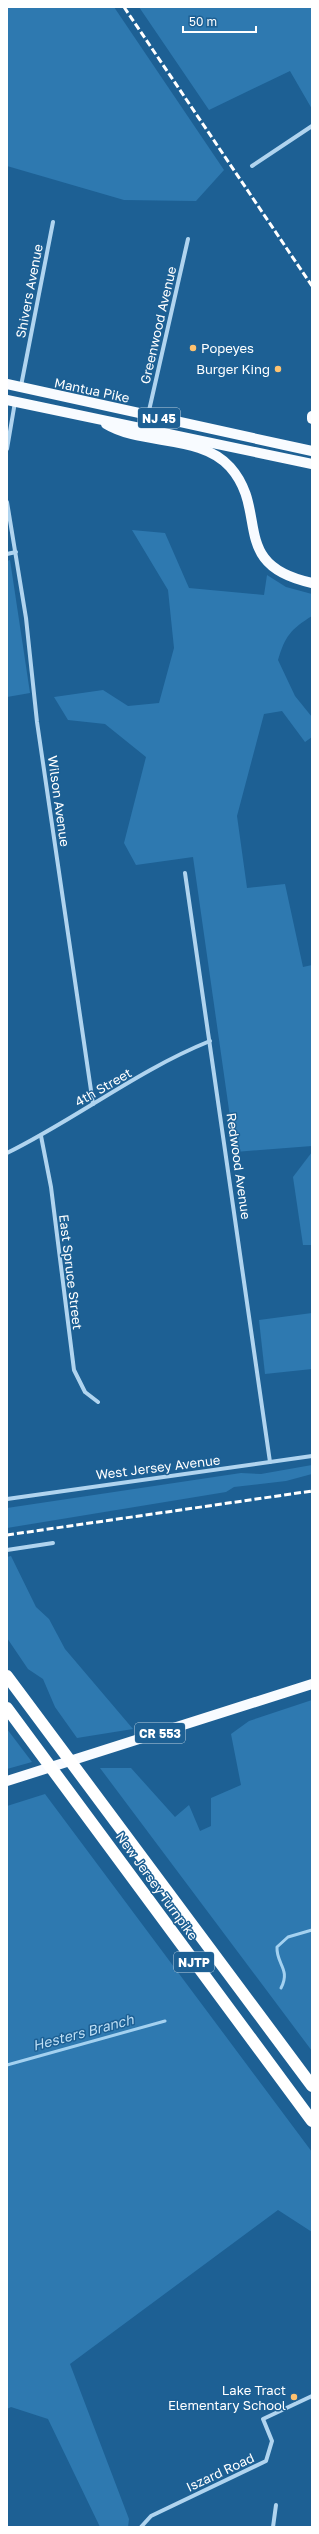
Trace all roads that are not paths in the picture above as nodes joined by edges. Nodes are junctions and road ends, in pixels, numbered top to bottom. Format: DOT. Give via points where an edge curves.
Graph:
graph roads {
  1 [pos="312,126"];
  2 [pos="252,166"];
  3 [pos="53,222"];
  4 [pos="188,239"];
  5 [pos="7,384"];
  6 [pos="20,387"];
  7 [pos="11,401"];
  8 [pos="148,415"];
  9 [pos="312,416"];
  10 [pos="312,419"];
  11 [pos="99,420"];
  12 [pos="7,449"];
  13 [pos="312,451"];
  14 [pos="312,464"];
  15 [pos="7,502"];
  16 [pos="16,552"];
  17 [pos="7,554"];
  18 [pos="312,583"];
  19 [pos="186,873"];
  20 [pos="210,1041"];
  21 [pos="92,1104"];
  22 [pos="41,1136"];
  23 [pos="7,1153"];
  24 [pos="98,1402"];
  25 [pos="312,1456"];
  26 [pos="270,1462"];
  27 [pos="7,1499"];
  28 [pos="53,1543"];
  29 [pos="7,1550"];
  30 [pos="7,1676"];
  31 [pos="312,1684"];
  32 [pos="7,1708"];
  33 [pos="7,1781"];
  34 [pos="312,2086"];
  35 [pos="312,2121"];
  36 [pos="312,2396"];
  37 [pos="276,2505"];
  38 [pos="141,2527"];
  39 [pos="273,2527"];
  1 -- 2 [label="street"];
  3 -- 6 [label="street, Shivers Avenue"];
  4 -- 8 [label="street, Greenwood Avenue"];
  5 -- 6 [label="main road, Mantua Pike / NJ 45"];
  6 -- 8 [label="main road, Mantua Pike / NJ 45"];
  7 -- 11 [label="main road, NJ 45"];
  7 -- 12 [label="street"];
  8 -- 13 [label="main road, Mantua Pike / NJ 45"];
  9 -- 10 [label="main road"];
  11 -- 14 [label="main road, NJ 45"];
  11 -- 18 [label="main road" via="118,431 197,448 220,458 240,482 248,502 252,532 258,548 271,566 283,574"];
  15 -- 16 [label="street, Wilson Avenue"];
  16 -- 17 [label="street"];
  16 -- 21 [label="street, Wilson Avenue" via="37,722"];
  19 -- 20 [label="street, Redwood Avenue"];
  20 -- 21 [label="street, 4th Street" via="187,1050"];
  20 -- 26 [label="street, Redwood Avenue"];
  21 -- 22 [label="street, 4th Street"];
  22 -- 23 [label="street, 4th Street"];
  22 -- 24 [label="street, East Spruce Street" via="74,1370 86,1392"];
  25 -- 26 [label="street, West Jersey Avenue"];
  26 -- 27 [label="street, West Jersey Avenue"];
  28 -- 29 [label="street"];
  30 -- 34 [label="highway, New Jersey Turnpike / NJTP"];
  31 -- 33 [label="main road, CR 553"];
  32 -- 35 [label="highway, New Jersey Turnpike / NJTP" via="37,1745"];
  36 -- 38 [label="street, Iszard Road" via="263,2419 272,2441 266,2461 156,2513"];
  37 -- 39 [label="street"];
}
